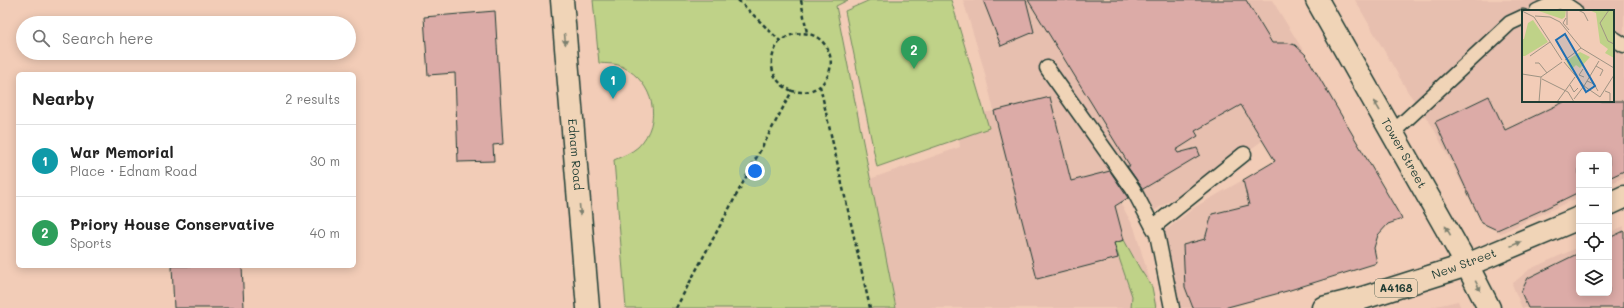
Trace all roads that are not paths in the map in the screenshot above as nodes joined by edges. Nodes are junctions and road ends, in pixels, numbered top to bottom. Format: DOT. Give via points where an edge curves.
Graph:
graph roads {
  1 [pos="562,0"];
  2 [pos="1317,0"];
  3 [pos="1539,10"];
  4 [pos="1574,10"];
  5 [pos="1522,17"];
  6 [pos="1614,39"];
  7 [pos="1624,44"];
  8 [pos="1047,68"];
  9 [pos="1392,133"];
  10 [pos="1244,154"];
  11 [pos="1624,197"];
  12 [pos="1612,203"];
  13 [pos="1576,219"];
  14 [pos="1153,228"];
  15 [pos="1467,265"];
  16 [pos="588,308"];
  17 [pos="1172,308"];
  18 [pos="1323,308"];
  19 [pos="1489,308"];
  1 -- 16 [label="main road, Ednam Road, one-way"];
  9 -- 2 [label="main road, Tower Street, one-way"];
  3 -- 4 [label="lane" via="1560,1"];
  5 -- 9 [label="lane" via="1510,23"];
  6 -- 7 [label="lane"];
  8 -- 14 [label="lane" via="1132,190"];
  15 -- 9 [label="main road, Tower Street, one-way"];
  10 -- 14 [label="lane"];
  11 -- 12 [label="main road"];
  15 -- 13 [label="main road, New Street, one-way"];
  14 -- 17 [label="lane" via="1157,234"];
  15 -- 18 [label="main road, New Street / A4168"];
  15 -- 19 [label="main road, Tower Street, one-way"];
}
